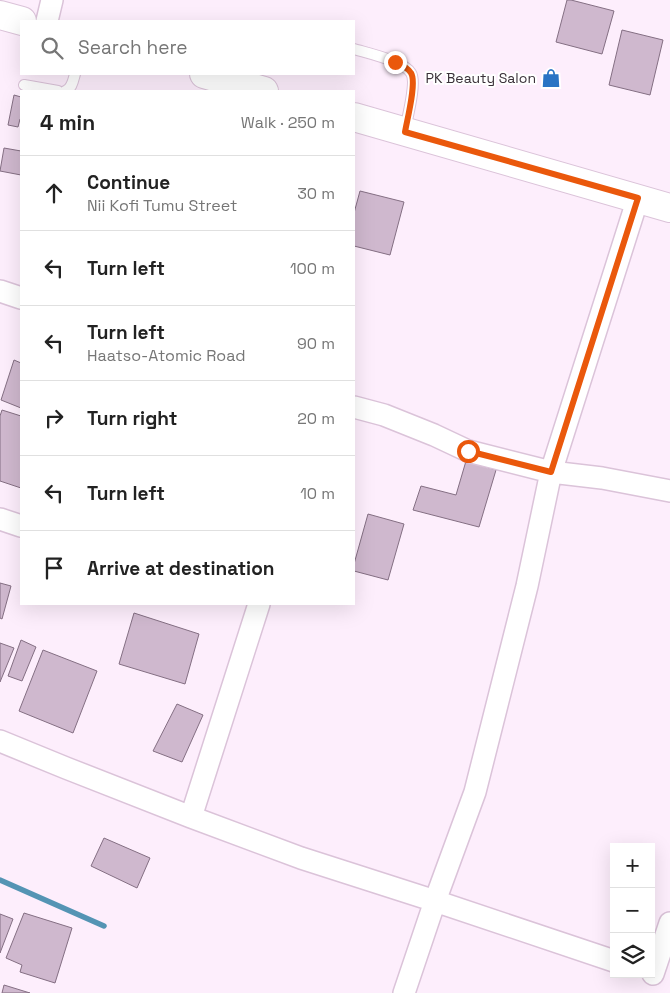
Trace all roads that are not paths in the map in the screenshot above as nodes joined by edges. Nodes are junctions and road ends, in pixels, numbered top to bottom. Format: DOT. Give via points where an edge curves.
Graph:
graph roads {
  1 [pos="52,0"];
  2 [pos="0,15"];
  3 [pos="20,20"];
  4 [pos="47,20"];
  5 [pos="355,49"];
  6 [pos="75,75"];
  7 [pos="212,75"];
  8 [pos="237,78"];
  9 [pos="24,85"];
  10 [pos="52,90"];
  11 [pos="66,90"];
  12 [pos="262,90"];
  13 [pos="355,117"];
  14 [pos="405,132"];
  15 [pos="638,198"];
  16 [pos="670,208"];
  17 [pos="0,291"];
  18 [pos="20,298"];
  19 [pos="355,407"];
  20 [pos="551,472"];
  21 [pos="670,491"];
  22 [pos="0,519"];
  23 [pos="20,526"];
  24 [pos="259,605"];
  25 [pos="0,741"];
  26 [pos="191,817"];
  27 [pos="435,901"];
  28 [pos="670,923"];
  29 [pos="610,960"];
  30 [pos="658,975"];
  31 [pos="404,993"];
  1 -- 4 [label="street"];
  2 -- 3 [label="main road"];
  5 -- 14 [label="lane" via="395,62 412,73 413,90"];
  6 -- 11 [label="lane" via="71,87"];
  7 -- 8 [label="main road"];
  8 -- 12 [label="main road"];
  9 -- 10 [label="lane"];
  13 -- 14 [label="main road"];
  14 -- 15 [label="main road"];
  15 -- 16 [label="main road"];
  15 -- 20 [label="street"];
  17 -- 18 [label="street"];
  19 -- 20 [label="street" via="384,415 468,451"];
  20 -- 21 [label="street"];
  20 -- 27 [label="street" via="527,586 475,792"];
  22 -- 23 [label="street"];
  24 -- 26 [label="street"];
  25 -- 26 [label="street"];
  26 -- 27 [label="street" via="301,858"];
  27 -- 29 [label="street"];
  27 -- 31 [label="street"];
  28 -- 30 [label="street"];
}
